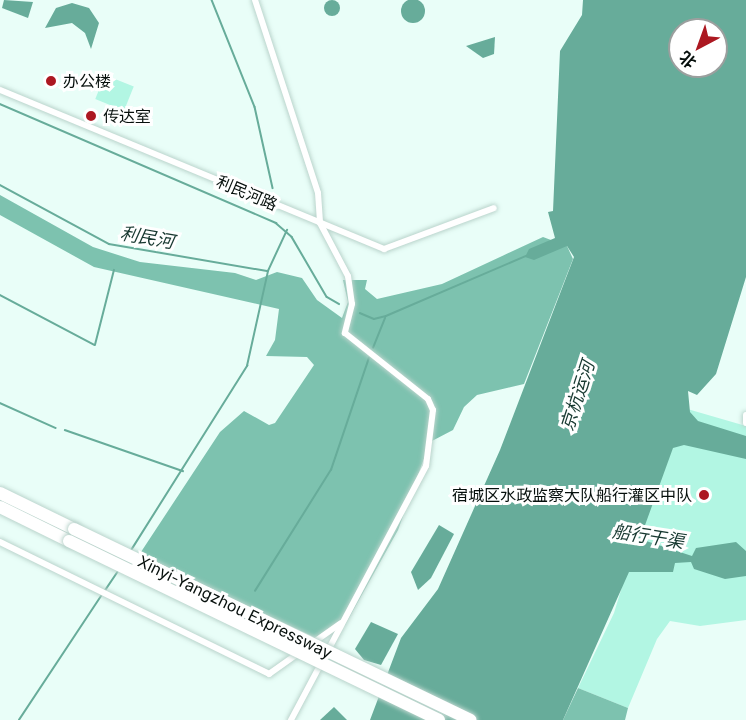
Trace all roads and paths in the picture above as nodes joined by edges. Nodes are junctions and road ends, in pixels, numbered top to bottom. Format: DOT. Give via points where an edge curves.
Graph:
graph roads {
  1 [pos="255,0"];
  2 [pos="0,90"];
  3 [pos="494,208"];
  4 [pos="320,223"];
  5 [pos="746,415"];
  6 [pos="746,423"];
  7 [pos="0,493"];
  8 [pos="0,507"];
  9 [pos="71,535"];
  10 [pos="0,542"];
  11 [pos="342,622"];
  12 [pos="291,720"];
  13 [pos="439,720"];
  14 [pos="470,720"];
  1 -- 4 [label="street" via="318,193"];
  2 -- 4 [label="street, 利民河路"];
  3 -- 4 [label="street, 利民河路" via="393,249"];
  4 -- 11 [label="street" via="342,257 350,285 345,333 428,399 433,410 426,466"];
  5 -- 6 [label="street"];
  7 -- 9 [label="highway, Xinyi-Yangzhou Expressway"];
  8 -- 9 [label="highway, Xinyi-Yangzhou Expressway"];
  9 -- 13 [label="highway, Xinyi-Yangzhou Expressway, bridge"];
  9 -- 14 [label="highway, Xinyi-Yangzhou Expressway, bridge"];
  10 -- 11 [label="street" via="269,674"];
  11 -- 12 [label="street"];
}
